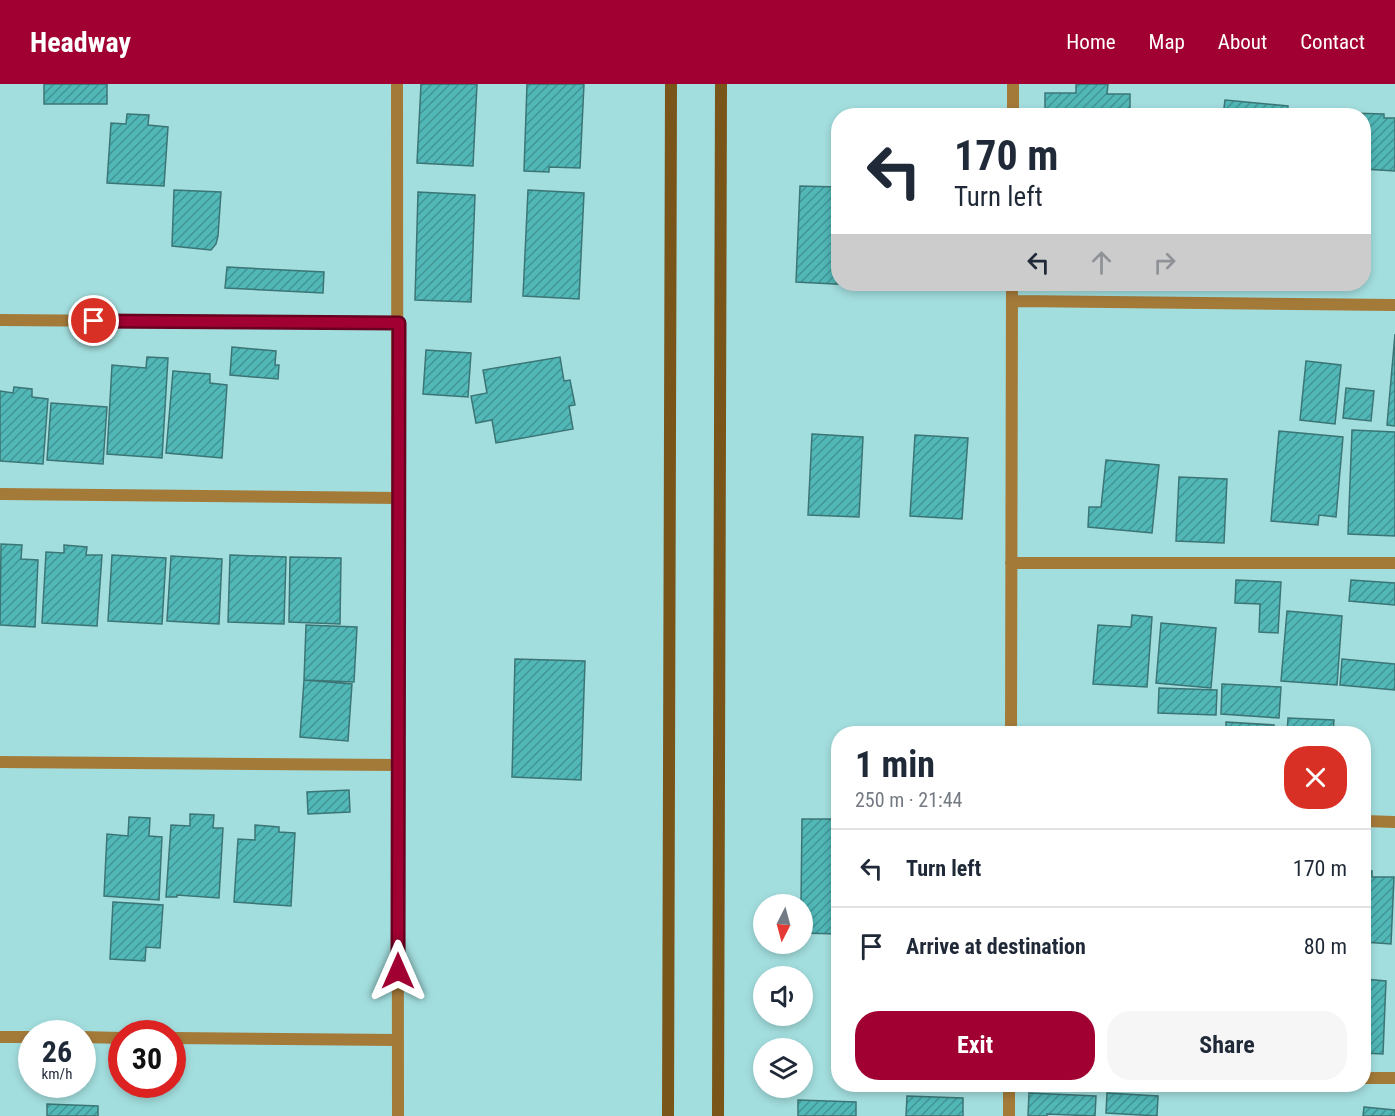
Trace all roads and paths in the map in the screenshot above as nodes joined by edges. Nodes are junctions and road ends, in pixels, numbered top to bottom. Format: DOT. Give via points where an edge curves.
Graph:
graph roads {
  1 [pos="397,84"];
  2 [pos="671,84"];
  3 [pos="721,84"];
  4 [pos="1013,84"];
  5 [pos="1013,108"];
  6 [pos="1012,291"];
  7 [pos="1012,301"];
  8 [pos="1395,305"];
  9 [pos="0,320"];
  10 [pos="399,323"];
  11 [pos="0,494"];
  12 [pos="398,498"];
  13 [pos="1011,563"];
  14 [pos="1395,563"];
  15 [pos="1011,726"];
  16 [pos="0,762"];
  17 [pos="398,765"];
  18 [pos="1371,821"];
  19 [pos="1395,822"];
  20 [pos="0,1037"];
  21 [pos="18,1037"];
  22 [pos="186,1038"];
  23 [pos="398,1040"];
  24 [pos="1371,1078"];
  25 [pos="1395,1078"];
  26 [pos="1009,1092"];
  27 [pos="398,1116"];
  28 [pos="668,1116"];
  29 [pos="718,1116"];
  30 [pos="1009,1116"];
  1 -- 10 [label="street"];
  2 -- 28 [label="main road"];
  3 -- 29 [label="main road"];
  4 -- 5 [label="street"];
  6 -- 7 [label="street"];
  7 -- 8 [label="street"];
  7 -- 13 [label="street"];
  9 -- 10 [label="street"];
  10 -- 12 [label="street"];
  11 -- 12 [label="street"];
  12 -- 17 [label="street"];
  13 -- 14 [label="street"];
  13 -- 15 [label="street"];
  16 -- 17 [label="street"];
  17 -- 23 [label="street"];
  18 -- 19 [label="street"];
  20 -- 21 [label="street"];
  22 -- 23 [label="street"];
  23 -- 27 [label="street"];
  24 -- 25 [label="street"];
  26 -- 30 [label="street"];
}
